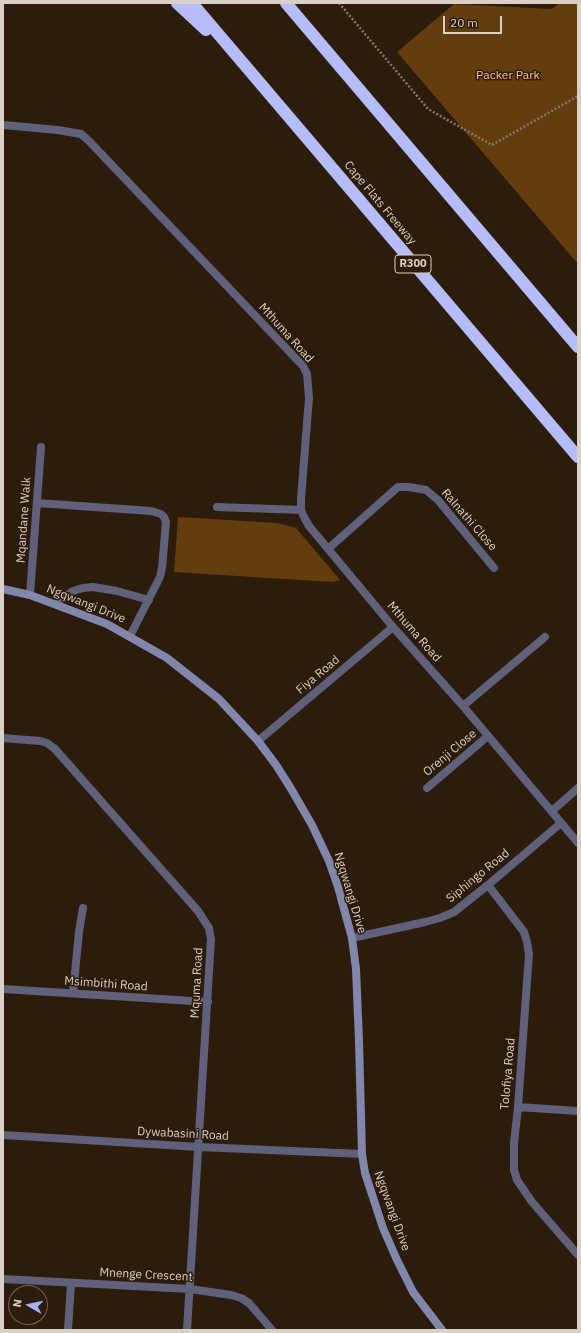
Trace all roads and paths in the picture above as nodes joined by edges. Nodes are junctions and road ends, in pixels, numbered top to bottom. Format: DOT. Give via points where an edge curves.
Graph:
graph roads {
  1 [pos="177,3"];
  2 [pos="192,3"];
  3 [pos="286,3"];
  4 [pos="340,3"];
  5 [pos="249,71"];
  6 [pos="578,96"];
  7 [pos="3,125"];
  8 [pos="578,347"];
  9 [pos="41,447"];
  10 [pos="578,457"];
  11 [pos="37,503"];
  12 [pos="217,507"];
  13 [pos="301,510"];
  14 [pos="329,548"];
  15 [pos="494,568"];
  16 [pos="3,589"];
  17 [pos="30,595"];
  18 [pos="149,600"];
  19 [pos="55,604"];
  20 [pos="393,627"];
  21 [pos="130,636"];
  22 [pos="545,637"];
  23 [pos="463,706"];
  24 [pos="488,736"];
  25 [pos="3,738"];
  26 [pos="258,741"];
  27 [pos="427,788"];
  28 [pos="578,788"];
  29 [pos="552,811"];
  30 [pos="561,822"];
  31 [pos="578,843"];
  32 [pos="488,885"];
  33 [pos="83,908"];
  34 [pos="352,938"];
  35 [pos="3,989"];
  36 [pos="73,993"];
  37 [pos="208,1002"];
  38 [pos="518,1107"];
  39 [pos="578,1111"];
  40 [pos="3,1135"];
  41 [pos="199,1147"];
  42 [pos="362,1154"];
  43 [pos="578,1255"];
  44 [pos="3,1279"];
  45 [pos="71,1283"];
  46 [pos="190,1289"];
  47 [pos="68,1330"];
  48 [pos="187,1330"];
  49 [pos="272,1330"];
  50 [pos="442,1330"];
  1 -- 5 [label="highway"];
  2 -- 5 [label="highway, Cape Flats Freeway / R300"];
  3 -- 8 [label="highway"];
  4 -- 6 [label="path" via="428,109 492,145"];
  5 -- 10 [label="highway, Cape Flats Freeway / R300"];
  7 -- 13 [label="street, Mthuma Road" via="81,134 89,140 303,366 307,374 309,398"];
  9 -- 11 [label="street, Mqandane Walk"];
  11 -- 17 [label="street, Mqandane Walk"];
  11 -- 18 [label="street" via="151,511 161,514 166,522 161,572"];
  12 -- 13 [label="street"];
  13 -- 14 [label="street, Mthuma Road" via="309,526"];
  14 -- 15 [label="street, Ralnathi Close" via="398,487 409,487 426,490 438,500"];
  14 -- 20 [label="street, Mthuma Road"];
  16 -- 17 [label="street, Ngqwangi Drive"];
  17 -- 19 [label="street, Ngqwangi Drive"];
  18 -- 19 [label="street" via="93,587 73,591"];
  18 -- 21 [label="street"];
  19 -- 21 [label="street, Ngqwangi Drive" via="107,624"];
  20 -- 23 [label="street, Mthuma Road"];
  20 -- 26 [label="street, Fiya Road"];
  21 -- 26 [label="street, Ngqwangi Drive" via="167,658 219,699"];
  22 -- 23 [label="street"];
  23 -- 24 [label="street, Mthuma Road"];
  24 -- 27 [label="street, Orenji Close"];
  24 -- 29 [label="street, Mthuma Road"];
  25 -- 37 [label="street, Mquma Road" via="40,742 52,746 198,911 209,928 211,939"];
  26 -- 34 [label="street, Ngqwangi Drive" via="276,765 329,861"];
  28 -- 29 [label="street"];
  29 -- 30 [label="street, Mthuma Road"];
  30 -- 31 [label="street, Mthuma Road"];
  30 -- 32 [label="street, Siphingo Road"];
  32 -- 34 [label="street, Siphingo Road" via="454,912 440,918"];
  32 -- 38 [label="street, Tolofiya Road" via="524,932 529,954"];
  33 -- 36 [label="street"];
  34 -- 42 [label="street, Ngqwangi Drive" via="356,976"];
  35 -- 36 [label="street, Msimbithi Road"];
  36 -- 37 [label="street, Msimbithi Road"];
  37 -- 41 [label="street, Mquma Road"];
  38 -- 39 [label="street"];
  38 -- 43 [label="street, Tolofiya Road" via="514,1143 514,1170 517,1180 532,1202"];
  40 -- 41 [label="street, Dywabasini Road"];
  41 -- 42 [label="street, Dywabasini Road"];
  41 -- 46 [label="street, Mquma Road"];
  42 -- 50 [label="street, Ngqwangi Drive" via="370,1189 397,1260 413,1292"];
  44 -- 45 [label="street, Mnenge Crescent"];
  45 -- 46 [label="street, Mnenge Crescent"];
  45 -- 47 [label="street"];
  46 -- 48 [label="street, Mquma Road"];
  46 -- 49 [label="street, Mnenge Crescent" via="241,1298 249,1303"];
}
